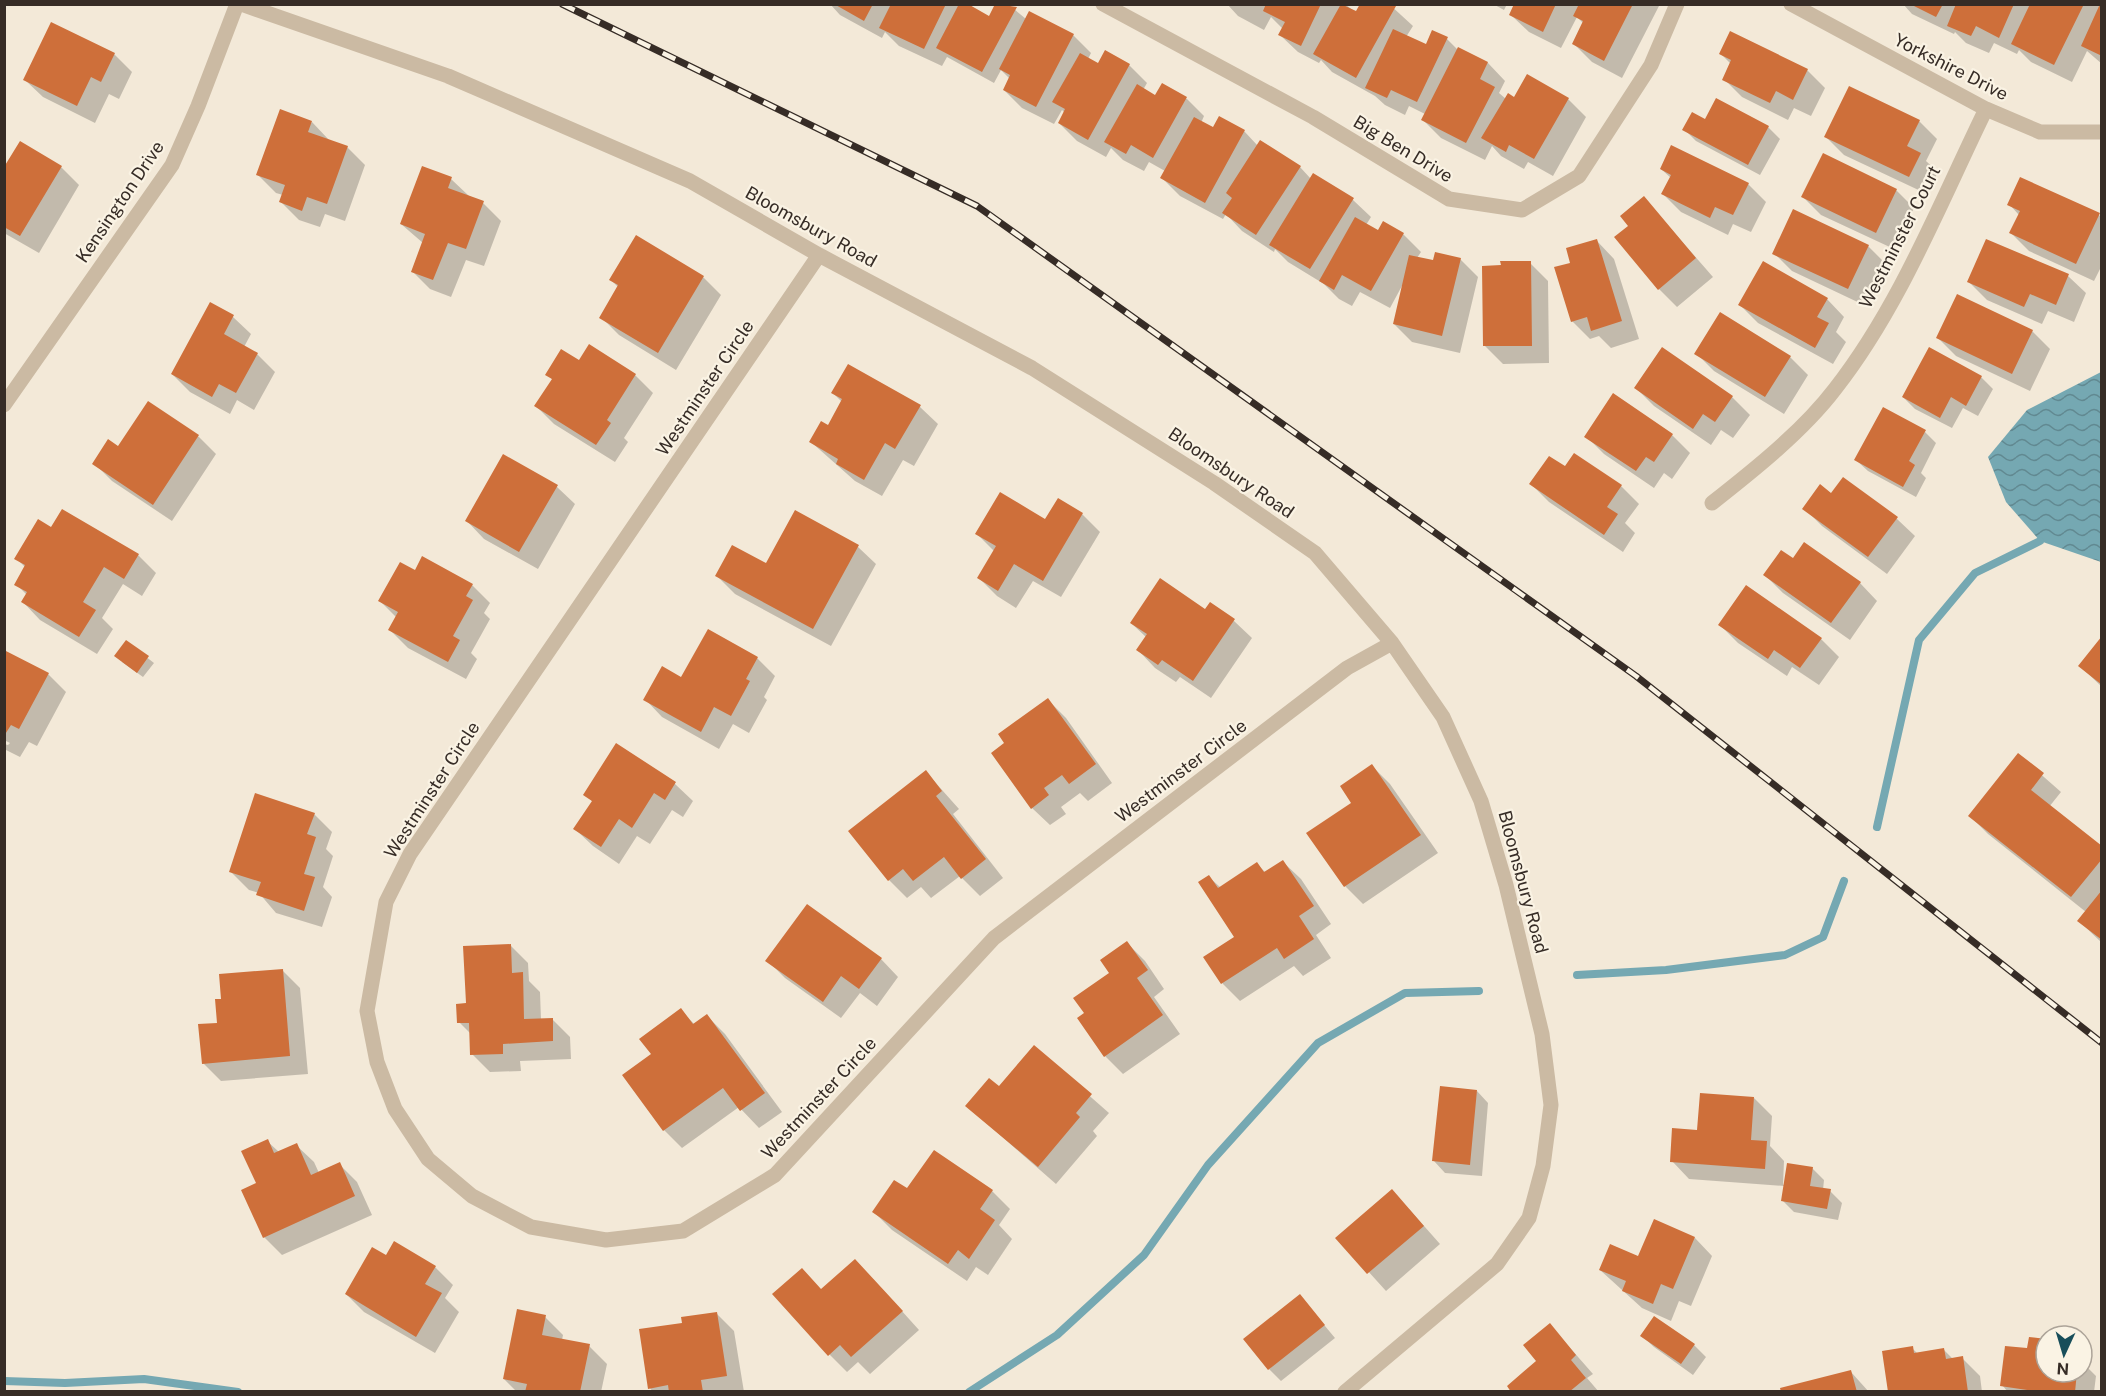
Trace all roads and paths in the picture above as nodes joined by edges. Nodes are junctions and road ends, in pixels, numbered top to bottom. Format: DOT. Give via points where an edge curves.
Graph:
graph roads {
  1 [pos="239,4"];
  2 [pos="1103,4"];
  3 [pos="1677,4"];
  4 [pos="1791,4"];
  5 [pos="1986,110"];
  6 [pos="2102,132"];
  7 [pos="819,255"];
  8 [pos="4,405"];
  9 [pos="1712,503"];
  10 [pos="1392,643"];
  11 [pos="1345,1392"];
  1 -- 7 [label="street, Bloomsbury Road" via="459,80 690,181"];
  1 -- 8 [label="street, Kensington Drive" via="172,165"];
  2 -- 3 [label="street, Big Ben Drive" via="1313,117 1449,199 1522,210 1580,176 1652,65"];
  4 -- 5 [label="street, Yorkshire Drive"];
  5 -- 6 [label="street, Yorkshire Drive" via="2040,132"];
  5 -- 9 [label="street, Westminster Court" via="1893,300 1835,390 1767,459"];
  7 -- 10 [label="street, Bloomsbury Road" via="1032,369 1214,483 1316,553"];
  7 -- 10 [label="street, Westminster Circle" via="410,854 386,902 367,1011 377,1062 395,1109 428,1159 472,1196 531,1227 606,1240 682,1232 775,1175 994,938 1347,668"];
  10 -- 11 [label="street, Bloomsbury Road" via="1443,717 1481,801 1542,1034 1551,1105 1544,1166 1529,1218 1497,1264"];
}
